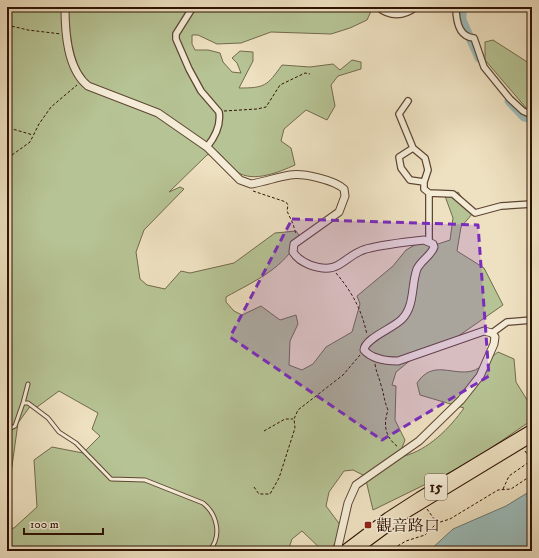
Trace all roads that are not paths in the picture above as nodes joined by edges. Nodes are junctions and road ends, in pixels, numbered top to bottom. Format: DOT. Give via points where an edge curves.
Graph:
graph roads {
  1 [pos="65,7"];
  2 [pos="193,7"];
  3 [pos="378,7"];
  4 [pos="416,7"];
  5 [pos="456,7"];
  6 [pos="408,101"];
  7 [pos="532,115"];
  8 [pos="207,147"];
  9 [pos="413,148"];
  10 [pos="424,182"];
  11 [pos="429,193"];
  12 [pos="532,204"];
  13 [pos="429,241"];
  14 [pos="532,320"];
  15 [pos="492,333"];
  16 [pos="28,384"];
  17 [pos="23,403"];
  18 [pos="532,428"];
  19 [pos="7,430"];
  20 [pos="532,437"];
  21 [pos="209,551"];
  22 [pos="337,551"];
  23 [pos="343,551"];
  24 [pos="355,551"];
  1 -- 8 [label="street" via="65,35 82,81 88,86 158,113"];
  2 -- 8 [label="street" via="176,34 176,39 201,91 219,112 219,123 213,140"];
  3 -- 4 [label="street" via="387,13 398,15"];
  5 -- 7 [label="street" via="458,25 463,34 471,38 484,67 510,99 523,112"];
  6 -- 9 [label="street" via="399,114"];
  8 -- 13 [label="street" via="240,180 251,184 292,175 331,182 344,189 345,196 339,212 292,248 296,258 317,267 332,268 365,250 419,240"];
  9 -- 10 [label="street" via="425,158 428,170"];
  9 -- 10 [label="street" via="399,157 401,168 410,180"];
  10 -- 11 [label="street" via="424,189"];
  11 -- 12 [label="street" via="453,194 475,213 501,206"];
  11 -- 13 [label="street"];
  13 -- 15 [label="street" via="434,247 432,253 418,267 408,311 395,326 368,342 364,350 386,361 398,361 484,331"];
  14 -- 15 [label="street" via="507,322"];
  15 -- 22 [label="street" via="495,337 494,344 480,376 439,423 405,452 356,485 348,503"];
  16 -- 17 [label="lane"];
  17 -- 19 [label="lane" via="15,426"];
  17 -- 21 [label="lane" via="28,403 48,418 59,432 76,443 111,479 146,480 210,508 217,529 216,544"];
  18 -- 23 [label="main road, 15" via="388,517"];
  20 -- 24 [label="main road, 15" via="423,503"];
}
